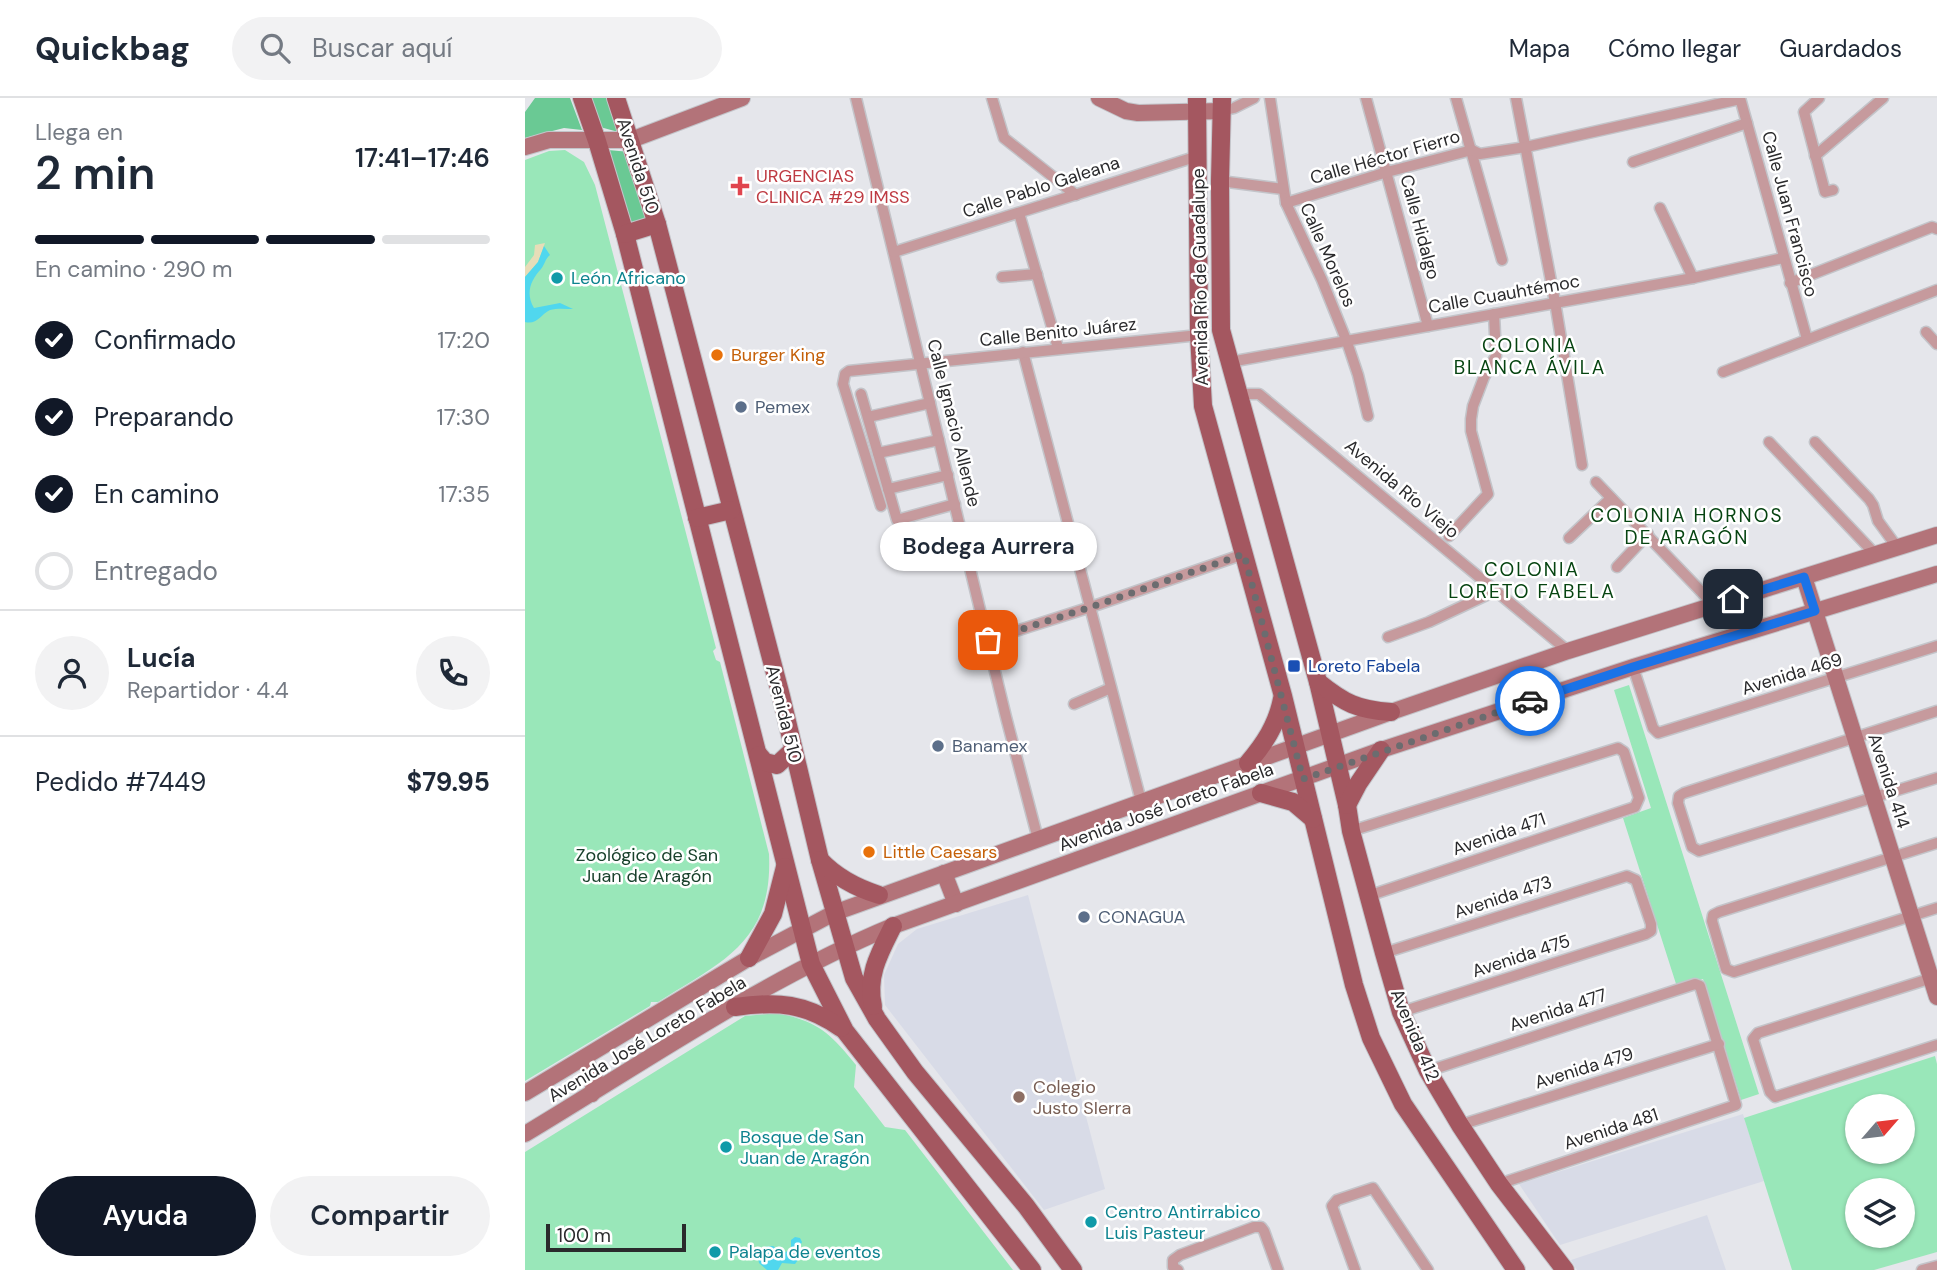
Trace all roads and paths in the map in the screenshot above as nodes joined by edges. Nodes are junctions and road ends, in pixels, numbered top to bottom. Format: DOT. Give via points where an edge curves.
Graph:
graph roads {
  1 [pos="582,98"];
  2 [pos="616,98"];
  3 [pos="741,98"];
  4 [pos="856,98"];
  5 [pos="992,98"];
  6 [pos="1098,98"];
  7 [pos="1254,98"];
  8 [pos="1270,98"];
  9 [pos="1366,98"];
  10 [pos="1456,98"];
  11 [pos="1516,98"];
  12 [pos="1740,98"];
  13 [pos="1819,98"];
  14 [pos="1883,98"];
  15 [pos="1196,105"];
  16 [pos="1221,105"];
  17 [pos="1747,123"];
  18 [pos="631,140"];
  19 [pos="597,141"];
  20 [pos="525,147"];
  21 [pos="1526,147"];
  22 [pos="1472,150"];
  23 [pos="1198,156"];
  24 [pos="1815,156"];
  25 [pos="1633,162"];
  26 [pos="1387,172"];
  27 [pos="1220,181"];
  28 [pos="1283,189"];
  29 [pos="1833,190"];
  30 [pos="1076,195"];
  31 [pos="1286,203"];
  32 [pos="1660,208"];
  33 [pos="1019,213"];
  34 [pos="657,224"];
  35 [pos="1937,229"];
  36 [pos="625,234"];
  37 [pos="894,252"];
  38 [pos="1783,258"];
  39 [pos="1502,260"];
  40 [pos="1037,274"];
  41 [pos="1002,277"];
  42 [pos="1693,278"];
  43 [pos="1790,283"];
  44 [pos="1937,290"];
  45 [pos="1555,302"];
  46 [pos="1493,314"];
  47 [pos="1428,326"];
  48 [pos="1926,332"];
  49 [pos="1199,335"];
  50 [pos="1807,340"];
  51 [pos="1347,342"];
  52 [pos="1937,344"];
  53 [pos="1058,348"];
  54 [pos="1023,352"];
  55 [pos="1230,362"];
  56 [pos="922,364"];
  57 [pos="1723,372"];
  58 [pos="861,394"];
  59 [pos="1240,394"];
  60 [pos="930,403"];
  61 [pos="1368,416"];
  62 [pos="868,417"];
  63 [pos="939,440"];
  64 [pos="1769,442"];
  65 [pos="1815,442"];
  66 [pos="878,453"];
  67 [pos="1582,465"];
  68 [pos="948,475"];
  69 [pos="1596,482"];
  70 [pos="888,489"];
  71 [pos="1611,498"];
  72 [pos="955,503"];
  73 [pos="881,506"];
  74 [pos="731,510"];
  75 [pos="697,518"];
  76 [pos="1648,534"];
  77 [pos="1937,535"];
  78 [pos="1449,536"];
  79 [pos="1569,538"];
  80 [pos="1897,547"];
  81 [pos="1244,554"];
  82 [pos="1875,554"];
  83 [pos="1617,567"];
  84 [pos="1937,574"];
  85 [pos="1804,577"];
  86 [pos="1495,590"];
  87 [pos="1714,605"];
  88 [pos="1091,607"];
  89 [pos="1815,611"];
  90 [pos="1388,637"];
  91 [pos="988,640"];
  92 [pos="1937,646"];
  93 [pos="1568,651"];
  94 [pos="1633,667"];
  95 [pos="1836,679"];
  96 [pos="1318,682"];
  97 [pos="1111,688"];
  98 [pos="1283,696"];
  99 [pos="1073,704"];
  100 [pos="1937,711"];
  101 [pos="1391,712"];
  102 [pos="1330,733"];
  103 [pos="1856,738"];
  104 [pos="1294,746"];
  105 [pos="793,750"];
  106 [pos="1381,750"];
  107 [pos="759,755"];
  108 [pos="1248,763"];
  109 [pos="1338,766"];
  110 [pos="1937,778"];
  111 [pos="1303,779"];
  112 [pos="1261,793"];
  113 [pos="1875,798"];
  114 [pos="1141,801"];
  115 [pos="1347,805"];
  116 [pos="1314,820"];
  117 [pos="1351,831"];
  118 [pos="1038,838"];
  119 [pos="1937,843"];
  120 [pos="1893,857"];
  121 [pos="820,860"];
  122 [pos="786,863"];
  123 [pos="944,873"];
  124 [pos="879,895"];
  125 [pos="1369,896"];
  126 [pos="956,904"];
  127 [pos="1937,908"];
  128 [pos="834,913"];
  129 [pos="1912,916"];
  130 [pos="893,926"];
  131 [pos="802,928"];
  132 [pos="1651,931"];
  133 [pos="843,947"];
  134 [pos="1384,953"];
  135 [pos="749,958"];
  136 [pos="811,964"];
  137 [pos="1934,977"];
  138 [pos="1937,997"];
  139 [pos="735,1007"];
  140 [pos="1402,1012"];
  141 [pos="877,1019"];
  142 [pos="845,1031"];
  143 [pos="1719,1044"];
  144 [pos="1937,1045"];
  145 [pos="601,1047"];
  146 [pos="584,1058"];
  147 [pos="1428,1071"];
  148 [pos="915,1072"];
  149 [pos="609,1083"];
  150 [pos="891,1090"];
  151 [pos="525,1093"];
  152 [pos="592,1094"];
  153 [pos="1460,1125"];
  154 [pos="525,1135"];
  155 [pos="1499,1184"];
  156 [pos="1937,1266"];
  157 [pos="1032,1270"];
  158 [pos="1073,1270"];
  159 [pos="1178,1270"];
  160 [pos="1278,1270"];
  161 [pos="1355,1270"];
  162 [pos="1426,1270"];
  163 [pos="1516,1270"];
  164 [pos="1565,1270"];
  165 [pos="1922,1270"];
  1 -- 19 [label="main road, Avenida 510"];
  2 -- 18 [label="main road, Avenida 510"];
  3 -- 18 [label="main road"];
  4 -- 37 [label="street, Calle Ignacio Allende"];
  5 -- 30 [label="street" via="1004,138"];
  6 -- 15 [label="main road" via="1126,111"];
  7 -- 16 [label="street" via="1234,108"];
  8 -- 28 [label="street, Calle Morelos"];
  9 -- 26 [label="street, Calle Hidalgo"];
  10 -- 22 [label="street"];
  11 -- 21 [label="street"];
  12 -- 17 [label="street, Calle Juan Francisco"];
  12 -- 21 [label="street, Calle Héctor Fierro"];
  13 -- 24 [label="street" via="1804,111"];
  14 -- 24 [label="street"];
  15 -- 16 [label="main road"];
  15 -- 23 [label="main road, Avenida Río de Guadalupe"];
  16 -- 27 [label="main road, Avenida Río de Guadalupe"];
  17 -- 25 [label="street"];
  17 -- 38 [label="street, Calle Juan Francisco"];
  18 -- 19 [label="main road"];
  18 -- 34 [label="main road, Avenida 510"];
  19 -- 20 [label="main road" via="549,140"];
  19 -- 36 [label="main road, Avenida 510"];
  21 -- 22 [label="street, Calle Héctor Fierro" via="1480,154"];
  21 -- 45 [label="street"];
  22 -- 26 [label="street, Calle Héctor Fierro"];
  22 -- 39 [label="street"];
  23 -- 30 [label="street, Calle Pablo Galeana"];
  23 -- 49 [label="main road, Avenida Río de Guadalupe"];
  24 -- 29 [label="street" via="1825,192"];
  26 -- 31 [label="street, Calle Héctor Fierro"];
  26 -- 47 [label="street, Calle Hidalgo"];
  27 -- 28 [label="street"];
  27 -- 55 [label="main road, Avenida Río de Guadalupe" via="1221,330"];
  28 -- 31 [label="street, Calle Morelos"];
  30 -- 33 [label="street, Calle Pablo Galeana"];
  31 -- 51 [label="street, Calle Morelos"];
  32 -- 42 [label="street"];
  33 -- 37 [label="street, Calle Pablo Galeana"];
  33 -- 40 [label="street"];
  34 -- 36 [label="main road"];
  34 -- 74 [label="main road, Avenida 510"];
  35 -- 43 [label="street" via="1932,227"];
  36 -- 75 [label="main road, Avenida 510"];
  37 -- 56 [label="street, Calle Ignacio Allende"];
  38 -- 42 [label="street, Calle Cuauhtémoc"];
  38 -- 43 [label="street, Calle Juan Francisco"];
  40 -- 41 [label="street"];
  40 -- 53 [label="street"];
  42 -- 45 [label="street, Calle Cuauhtémoc"];
  43 -- 50 [label="street, Calle Juan Francisco"];
  44 -- 50 [label="street"];
  45 -- 46 [label="street, Calle Cuauhtémoc"];
  45 -- 67 [label="street"];
  46 -- 47 [label="street, Calle Cuauhtémoc"];
  46 -- 78 [label="street" via="1496,356 1471,419 1488,494"];
  47 -- 51 [label="street, Calle Cuauhtémoc"];
  48 -- 52 [label="street"];
  49 -- 53 [label="street, Calle Benito Juárez"];
  49 -- 81 [label="main road, Avenida Río de Guadalupe" via="1203,406"];
  50 -- 57 [label="street"];
  51 -- 55 [label="street, Calle Cuauhtémoc"];
  51 -- 61 [label="street, Calle Morelos"];
  53 -- 54 [label="street, Calle Benito Juárez"];
  54 -- 56 [label="street, Calle Benito Juárez"];
  54 -- 88 [label="street"];
  55 -- 59 [label="main road, Avenida Río de Guadalupe"];
  56 -- 60 [label="street, Calle Ignacio Allende"];
  56 -- 73 [label="street, Calle Benito Juárez" via="853,370 843,379"];
  58 -- 62 [label="street"];
  59 -- 86 [label="street, Avenida Río Viejo" via="1259,394"];
  59 -- 96 [label="main road, Avenida Río de Guadalupe"];
  60 -- 62 [label="street"];
  60 -- 63 [label="street, Calle Ignacio Allende"];
  62 -- 66 [label="street"];
  63 -- 66 [label="street"];
  63 -- 68 [label="street, Calle Ignacio Allende"];
  64 -- 82 [label="street"];
  65 -- 80 [label="street" via="1870,499 1878,522"];
  66 -- 70 [label="street"];
  68 -- 70 [label="street"];
  68 -- 72 [label="street, Calle Ignacio Allende"];
  69 -- 71 [label="street"];
  70 -- 72 [label="street" via="897,520"];
  71 -- 76 [label="street"];
  71 -- 79 [label="street"];
  72 -- 91 [label="street, Calle Ignacio Allende"];
  74 -- 75 [label="main road"];
  74 -- 105 [label="main road, Avenida 510"];
  75 -- 107 [label="main road, Avenida 510"];
  76 -- 83 [label="street"];
  76 -- 87 [label="street"];
  77 -- 80 [label="main road, Avenida José Loreto Fabela"];
  80 -- 82 [label="main road, Avenida José Loreto Fabela"];
  81 -- 88 [label="street"];
  81 -- 98 [label="main road, Avenida Río de Guadalupe"];
  82 -- 85 [label="main road, Avenida José Loreto Fabela"];
  84 -- 89 [label="main road, Avenida José Loreto Fabela"];
  85 -- 87 [label="main road, Avenida José Loreto Fabela"];
  85 -- 89 [label="main road, Avenida 414"];
  86 -- 90 [label="street"];
  86 -- 93 [label="street, Avenida Río Viejo"];
  87 -- 93 [label="main road, Avenida José Loreto Fabela"];
  88 -- 91 [label="street"];
  88 -- 97 [label="street"];
  89 -- 94 [label="main road, Avenida José Loreto Fabela"];
  89 -- 95 [label="main road, Avenida 414"];
  91 -- 118 [label="street, Calle Ignacio Allende"];
  92 -- 95 [label="street, Avenida 469"];
  93 -- 101 [label="main road, Avenida José Loreto Fabela"];
  94 -- 95 [label="street, Avenida 469" via="1656,732"];
  94 -- 106 [label="main road, Avenida José Loreto Fabela"];
  95 -- 103 [label="main road, Avenida 414"];
  96 -- 101 [label="main road" via="1360,709"];
  96 -- 102 [label="main road, Avenida Río de Guadalupe"];
  97 -- 99 [label="street"];
  97 -- 114 [label="street"];
  98 -- 104 [label="main road, Avenida Río de Guadalupe"];
  98 -- 108 [label="main road" via="1272,731"];
  100 -- 103 [label="street"];
  101 -- 102 [label="main road, Avenida José Loreto Fabela"];
  102 -- 104 [label="main road, Avenida José Loreto Fabela"];
  102 -- 109 [label="main road, Avenida Río de Guadalupe"];
  103 -- 113 [label="main road, Avenida 414"];
  103 -- 113 [label="street" via="1679,796 1692,846 1696,851"];
  104 -- 108 [label="main road, Avenida José Loreto Fabela"];
  104 -- 111 [label="main road, Avenida Río de Guadalupe"];
  105 -- 107 [label="main road" via="777,765"];
  105 -- 121 [label="main road, Avenida 510"];
  106 -- 109 [label="main road, Avenida José Loreto Fabela"];
  106 -- 115 [label="main road"];
  107 -- 122 [label="main road, Avenida 510"];
  108 -- 114 [label="main road, Avenida José Loreto Fabela"];
  109 -- 111 [label="main road, Avenida José Loreto Fabela"];
  109 -- 115 [label="main road, Avenida 412"];
  110 -- 113 [label="street"];
  111 -- 112 [label="main road, Avenida José Loreto Fabela"];
  111 -- 116 [label="main road"];
  112 -- 116 [label="main road" via="1293,802"];
  112 -- 126 [label="main road, Avenida José Loreto Fabela"];
  113 -- 120 [label="main road, Avenida 414"];
  114 -- 118 [label="main road, Avenida José Loreto Fabela"];
  115 -- 117 [label="main road, Avenida 412"];
  116 -- 163 [label="main road" via="1371,1038 1403,1104"];
  117 -- 125 [label="main road, Avenida 412"];
  117 -- 125 [label="street, Avenida 471" via="1621,748 1635,787 1639,803 1635,807"];
  118 -- 123 [label="main road, Avenida José Loreto Fabela"];
  119 -- 120 [label="street"];
  120 -- 129 [label="main road, Avenida 414"];
  120 -- 129 [label="street" via="1713,915 1726,970 1738,971"];
  121 -- 124 [label="main road" via="831,872"];
  121 -- 128 [label="main road, Avenida 510"];
  122 -- 131 [label="main road, Avenida 510"];
  122 -- 135 [label="main road" via="773,914"];
  123 -- 124 [label="main road, Avenida José Loreto Fabela"];
  123 -- 126 [label="main road"];
  124 -- 128 [label="main road, Avenida José Loreto Fabela"];
  125 -- 134 [label="main road, Avenida 412"];
  126 -- 130 [label="main road, Avenida José Loreto Fabela"];
  127 -- 129 [label="street"];
  128 -- 131 [label="main road, Avenida José Loreto Fabela"];
  128 -- 133 [label="main road, Avenida 510"];
  129 -- 137 [label="main road, Avenida 414"];
  130 -- 133 [label="main road, Avenida José Loreto Fabela"];
  130 -- 141 [label="main road" via="873,968 870,991"];
  131 -- 135 [label="main road, Avenida José Loreto Fabela"];
  131 -- 136 [label="main road, Avenida 510"];
  132 -- 134 [label="street, Avenida 473" via="1634,877 1627,876"];
  132 -- 140 [label="street, Avenida 475"];
  133 -- 136 [label="main road, Avenida José Loreto Fabela"];
  133 -- 141 [label="main road, Avenida 510" via="853,978"];
  134 -- 140 [label="main road, Avenida 412"];
  135 -- 145 [label="main road, Avenida José Loreto Fabela"];
  136 -- 139 [label="main road, Avenida José Loreto Fabela"];
  136 -- 142 [label="main road, Avenida 510"];
  137 -- 138 [label="main road, Avenida 414"];
  137 -- 144 [label="street" via="1754,1037 1769,1092 1775,1097"];
  139 -- 142 [label="main road" via="795,1005 822,1015"];
  139 -- 149 [label="main road, Avenida José Loreto Fabela"];
  140 -- 147 [label="main road, Avenida 412"];
  141 -- 148 [label="main road, Avenida 510"];
  142 -- 150 [label="main road, Avenida 510"];
  143 -- 147 [label="street, Avenida 477" via="1695,984"];
  143 -- 153 [label="street, Avenida 479"];
  143 -- 155 [label="street, Avenida 481" via="1737,1102 1733,1107"];
  145 -- 146 [label="main road, Avenida José Loreto Fabela"];
  145 -- 149 [label="main road" via="598,1062"];
  146 -- 151 [label="main road, Avenida José Loreto Fabela"];
  146 -- 152 [label="main road" via="595,1079"];
  147 -- 153 [label="main road, Avenida 412"];
  148 -- 150 [label="main road"];
  148 -- 158 [label="main road, Avenida 510"];
  149 -- 152 [label="main road, Avenida José Loreto Fabela"];
  150 -- 157 [label="main road, Avenida 510"];
  152 -- 154 [label="main road, Avenida José Loreto Fabela"];
  153 -- 155 [label="main road, Avenida 412"];
  155 -- 164 [label="main road, Avenida 412"];
  156 -- 165 [label="street"];
  159 -- 160 [label="street" via="1173,1260 1180,1255 1254,1227 1261,1227"];
  161 -- 162 [label="street" via="1332,1206 1373,1188"];
}
